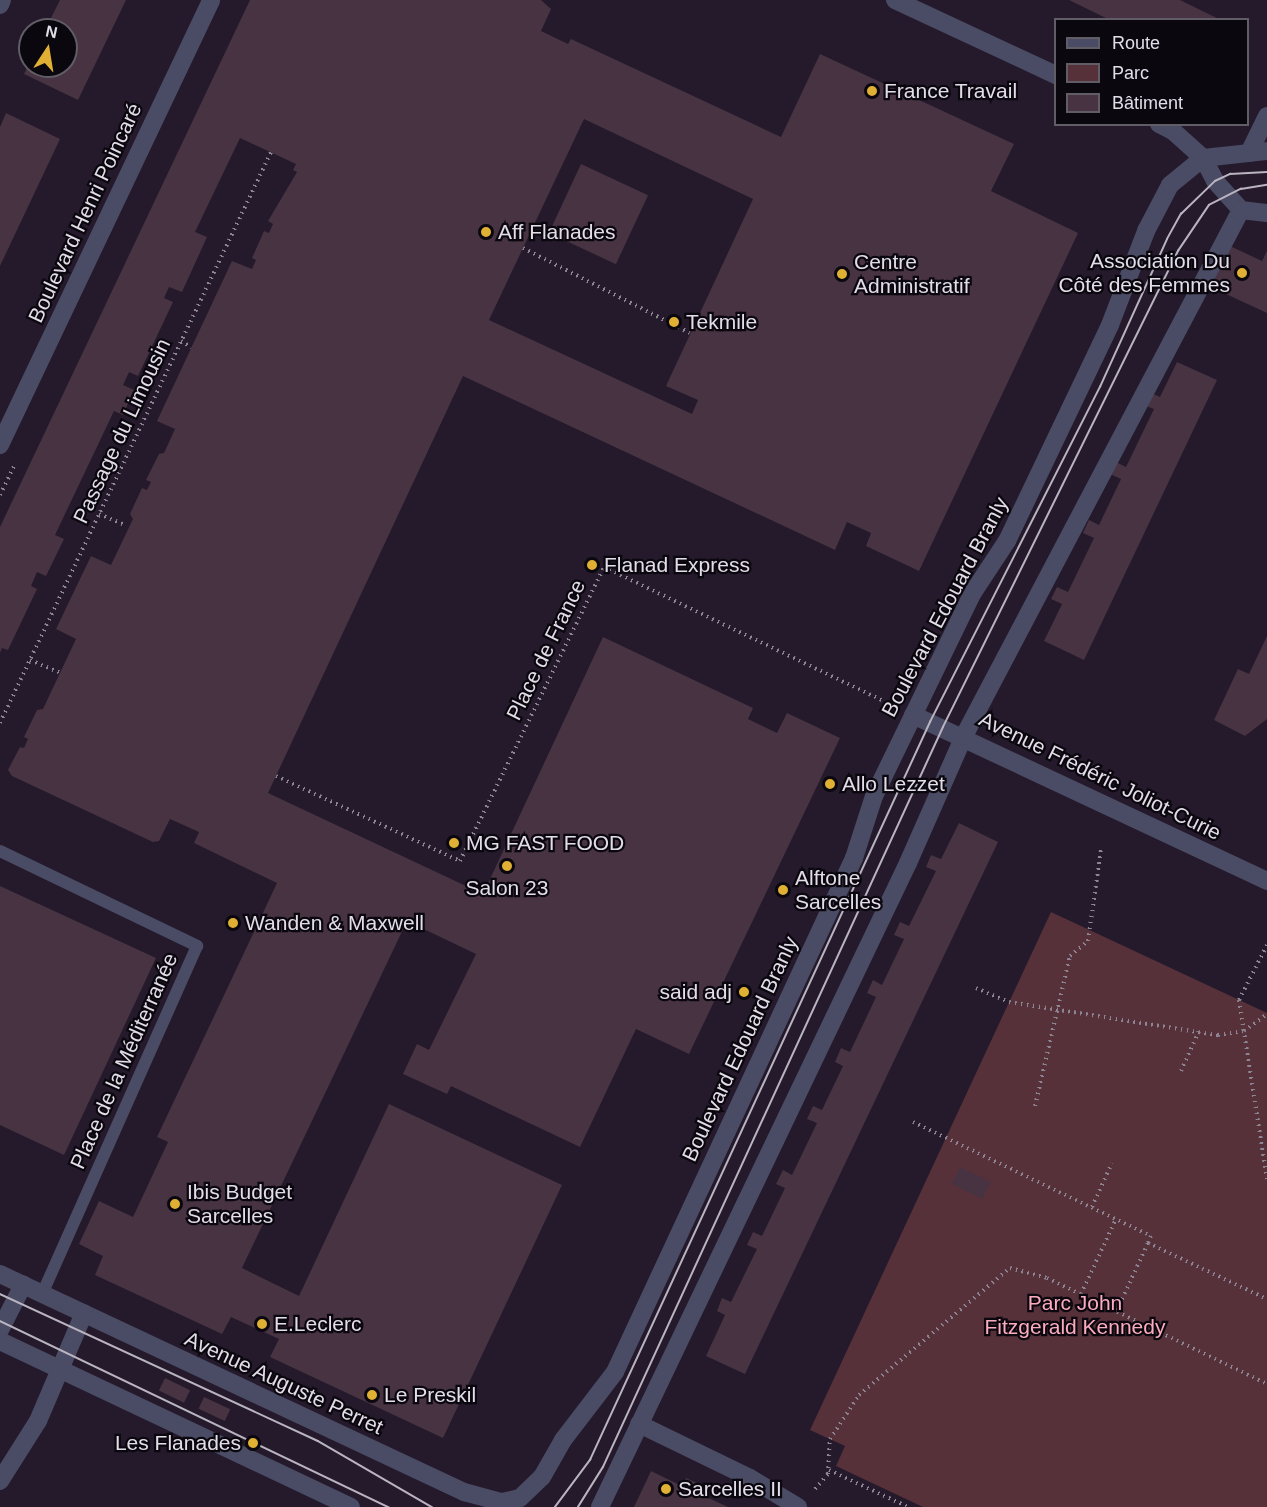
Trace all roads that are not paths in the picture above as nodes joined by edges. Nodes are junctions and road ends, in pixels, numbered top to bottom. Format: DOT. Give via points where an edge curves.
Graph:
graph roads {
  1 [pos="3,0"];
  2 [pos="211,0"];
  3 [pos="896,0"];
  4 [pos="0,5"];
  5 [pos="1054,74"];
  6 [pos="1267,116"];
  7 [pos="1163,126"];
  8 [pos="1258,152"];
  9 [pos="1203,158"];
  10 [pos="1241,210"];
  11 [pos="1267,213"];
  12 [pos="0,445"];
  13 [pos="913,715"];
  14 [pos="964,736"];
  15 [pos="0,851"];
  16 [pos="1267,881"];
  17 [pos="0,1274"];
  18 [pos="23,1285"];
  19 [pos="42,1294"];
  20 [pos="84,1313"];
  21 [pos="0,1330"];
  22 [pos="0,1341"];
  23 [pos="61,1370"];
  24 [pos="639,1424"];
  25 [pos="0,1481"];
  26 [pos="522,1502"];
  27 [pos="351,1507"];
  28 [pos="600,1507"];
  29 [pos="798,1507"];
  1 -- 4 [label="street"];
  2 -- 12 [label="street, Boulevard Henri Poincaré"];
  3 -- 5 [label="street"];
  6 -- 8 [label="street"];
  7 -- 9 [label="street"];
  8 -- 9 [label="street"];
  9 -- 10 [label="street" via="1215,181"];
  9 -- 13 [label="street, Boulevard Edouard Branly" via="1170,185 1146,231 1110,325 1007,541 972,594"];
  10 -- 11 [label="street"];
  10 -- 14 [label="street"];
  13 -- 14 [label="street, Avenue Frédéric Joliot-Curie"];
  13 -- 26 [label="street, Boulevard Edouard Branly" via="874,796 854,858 615,1371"];
  14 -- 16 [label="street, Avenue Frédéric Joliot-Curie"];
  14 -- 24 [label="street" via="908,863"];
  15 -- 19 [label="lane, Place de la Méditerranée" via="197,946"];
  17 -- 18 [label="street, Avenue Auguste Perret"];
  18 -- 19 [label="street, Avenue Auguste Perret"];
  18 -- 21 [label="street"];
  19 -- 20 [label="street, Avenue Auguste Perret"];
  20 -- 23 [label="street"];
  20 -- 26 [label="street, Avenue Auguste Perret" via="464,1492 483,1500"];
  22 -- 23 [label="street"];
  23 -- 25 [label="street" via="38,1421"];
  23 -- 27 [label="street"];
  24 -- 28 [label="street"];
  24 -- 29 [label="street" via="750,1478"];
}
